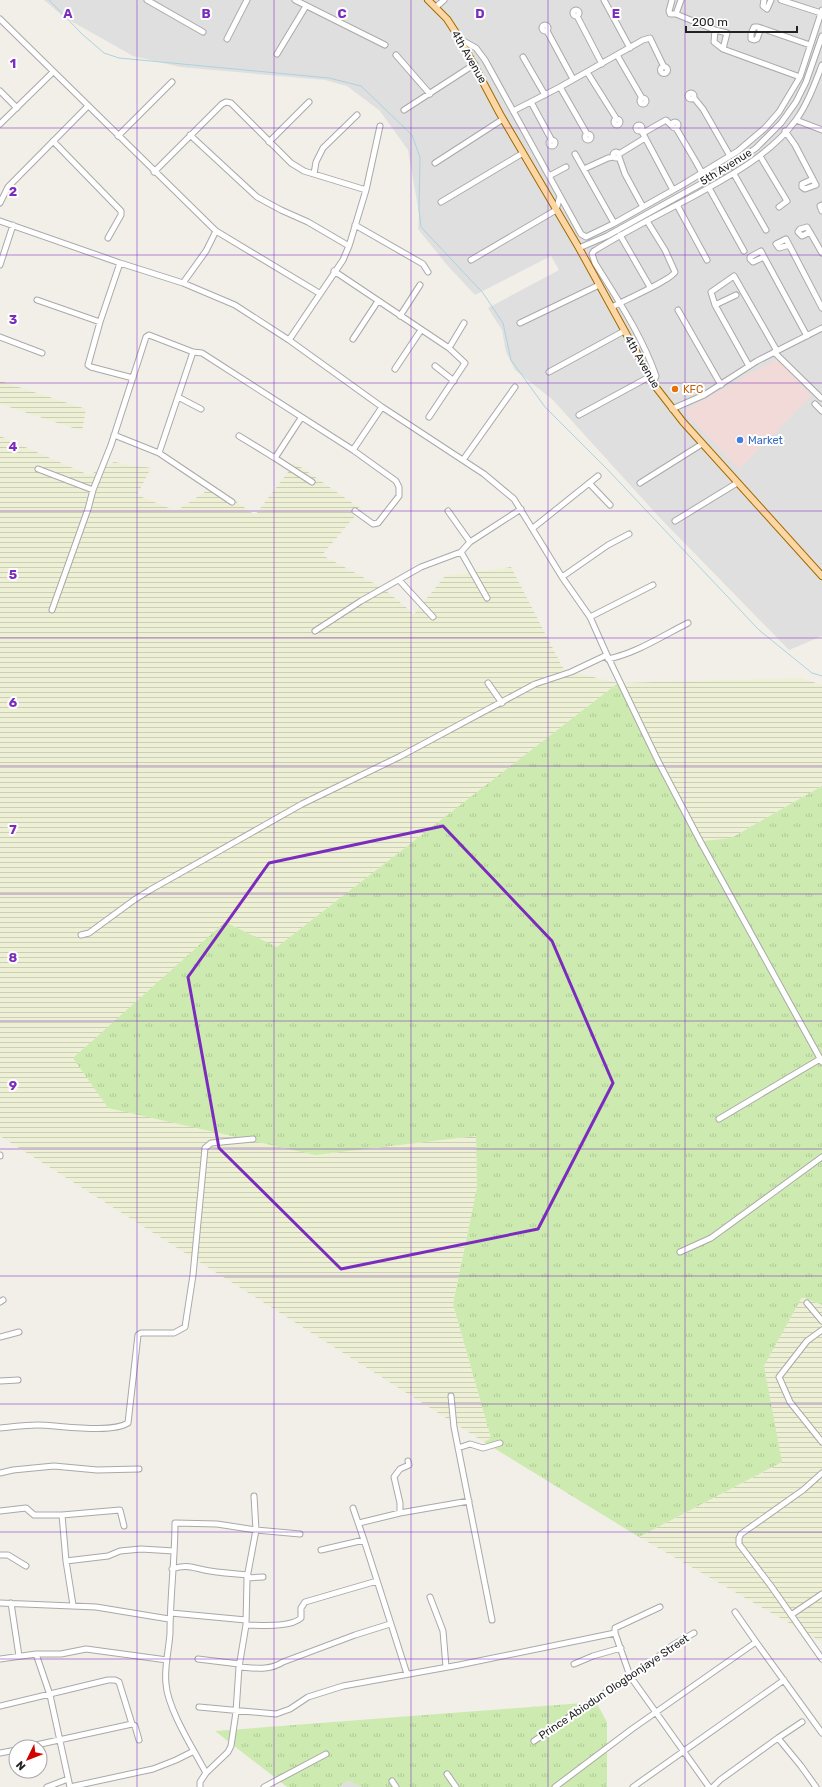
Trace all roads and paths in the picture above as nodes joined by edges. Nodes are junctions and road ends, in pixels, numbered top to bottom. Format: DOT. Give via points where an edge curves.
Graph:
graph roads {
  1 [pos="147,0"];
  2 [pos="246,0"];
  3 [pos="296,0"];
  4 [pos="428,0"];
  5 [pos="444,0"];
  6 [pos="604,0"];
  7 [pos="674,0"];
  8 [pos="681,0"];
  9 [pos="764,0"];
  10 [pos="771,0"];
  11 [pos="781,0"];
  12 [pos="306,6"];
  13 [pos="436,7"];
  14 [pos="822,12"];
  15 [pos="676,14"];
  16 [pos="577,16"];
  17 [pos="0,19"];
  18 [pos="761,28"];
  19 [pos="716,30"];
  20 [pos="547,31"];
  21 [pos="203,32"];
  22 [pos="822,36"];
  23 [pos="227,39"];
  24 [pos="460,39"];
  25 [pos="385,45"];
  26 [pos="810,45"];
  27 [pos="630,48"];
  28 [pos="723,49"];
  29 [pos="277,54"];
  30 [pos="396,55"];
  31 [pos="617,55"];
  32 [pos="523,57"];
  33 [pos="475,64"];
  34 [pos="602,64"];
  35 [pos="822,65"];
  36 [pos="664,67"];
  37 [pos="53,72"];
  38 [pos="587,72"];
  39 [pos="800,77"];
  40 [pos="573,79"];
  41 [pos="819,80"];
  42 [pos="172,82"];
  43 [pos="560,87"];
  44 [pos="0,91"];
  45 [pos="430,94"];
  46 [pos="545,95"];
  47 [pos="642,98"];
  48 [pos="694,98"];
  49 [pos="309,102"];
  50 [pos="531,102"];
  51 [pos="88,106"];
  52 [pos="17,108"];
  53 [pos="404,110"];
  54 [pos="513,111"];
  55 [pos="357,115"];
  56 [pos="616,118"];
  57 [pos="503,119"];
  58 [pos="796,120"];
  59 [pos="0,124"];
  60 [pos="380,126"];
  61 [pos="822,130"];
  62 [pos="785,132"];
  63 [pos="587,134"];
  64 [pos="643,134"];
  65 [pos="190,135"];
  66 [pos="118,136"];
  67 [pos="551,139"];
  68 [pos="53,141"];
  69 [pos="268,142"];
  70 [pos="523,153"];
  71 [pos="575,154"];
  72 [pos="617,156"];
  73 [pos="730,156"];
  74 [pos="760,156"];
  75 [pos="435,163"];
  76 [pos="566,167"];
  77 [pos="584,169"];
  78 [pos="154,172"];
  79 [pos="702,173"];
  80 [pos="314,174"];
  81 [pos="734,174"];
  82 [pos="548,176"];
  83 [pos="813,179"];
  84 [pos="709,188"];
  85 [pos="366,190"];
  86 [pos="673,190"];
  87 [pos="560,196"];
  88 [pos="441,202"];
  89 [pos="0,203"];
  90 [pos="677,205"];
  91 [pos="822,205"];
  92 [pos="643,207"];
  93 [pos="779,207"];
  94 [pos="556,210"];
  95 [pos="822,211"];
  96 [pos="0,221"];
  97 [pos="646,221"];
  98 [pos="614,224"];
  99 [pos="13,225"];
  100 [pos="355,225"];
  101 [pos="635,227"];
  102 [pos="619,228"];
  103 [pos="766,230"];
  104 [pos="216,231"];
  105 [pos="810,232"];
  106 [pos="620,235"];
  107 [pos="607,236"];
  108 [pos="108,238"];
  109 [pos="789,245"];
  110 [pos="349,246"];
  111 [pos="578,248"];
  112 [pos="744,251"];
  113 [pos="822,253"];
  114 [pos="764,257"];
  115 [pos="471,260"];
  116 [pos="707,260"];
  117 [pos="120,263"];
  118 [pos="0,265"];
  119 [pos="334,271"];
  120 [pos="428,272"];
  121 [pos="594,276"];
  122 [pos="604,278"];
  123 [pos="183,283"];
  124 [pos="420,285"];
  125 [pos="598,285"];
  126 [pos="650,287"];
  127 [pos="319,294"];
  128 [pos="736,295"];
  129 [pos="616,296"];
  130 [pos="37,300"];
  131 [pos="608,300"];
  132 [pos="378,301"];
  133 [pos="620,303"];
  134 [pos="715,305"];
  135 [pos="612,307"];
  136 [pos="822,308"];
  137 [pos="678,310"];
  138 [pos="400,316"];
  139 [pos="100,322"];
  140 [pos="464,323"];
  141 [pos="520,324"];
  142 [pos="822,328"];
  143 [pos="421,330"];
  144 [pos="624,330"];
  145 [pos="807,336"];
  146 [pos="0,337"];
  147 [pos="353,339"];
  148 [pos="289,340"];
  149 [pos="449,348"];
  150 [pos="192,352"];
  151 [pos="776,352"];
  152 [pos="42,353"];
  153 [pos="435,366"];
  154 [pos="749,366"];
  155 [pos="395,369"];
  156 [pos="549,372"];
  157 [pos="649,377"];
  158 [pos="133,378"];
  159 [pos="454,381"];
  160 [pos="653,383"];
  161 [pos="721,385"];
  162 [pos="515,387"];
  163 [pos="178,397"];
  164 [pos="820,398"];
  165 [pos="815,404"];
  166 [pos="382,407"];
  167 [pos="201,409"];
  168 [pos="672,410"];
  169 [pos="822,411"];
  170 [pos="580,415"];
  171 [pos="429,417"];
  172 [pos="301,418"];
  173 [pos="114,435"];
  174 [pos="239,436"];
  175 [pos="702,444"];
  176 [pos="353,450"];
  177 [pos="159,453"];
  178 [pos="275,458"];
  179 [pos="463,460"];
  180 [pos="38,468"];
  181 [pos="598,476"];
  182 [pos="312,482"];
  183 [pos="590,483"];
  184 [pos="640,483"];
  185 [pos="737,483"];
  186 [pos="93,490"];
  187 [pos="232,502"];
  188 [pos="610,505"];
  189 [pos="521,509"];
  190 [pos="355,511"];
  191 [pos="448,511"];
  192 [pos="675,521"];
  193 [pos="533,528"];
  194 [pos="629,534"];
  195 [pos="470,542"];
  196 [pos="461,552"];
  197 [pos="822,576"];
  198 [pos="562,577"];
  199 [pos="399,580"];
  200 [pos="653,585"];
  201 [pos="487,598"];
  202 [pos="52,610"];
  203 [pos="433,616"];
  204 [pos="590,617"];
  205 [pos="688,623"];
  206 [pos="315,631"];
  207 [pos="607,657"];
  208 [pos="488,683"];
  209 [pos="502,703"];
  210 [pos="82,935"];
  211 [pos="821,1061"];
  212 [pos="719,1119"];
  213 [pos="253,1139"];
  214 [pos="822,1157"];
  215 [pos="680,1252"];
  216 [pos="807,1303"];
  217 [pos="822,1321"];
  218 [pos="822,1330"];
  219 [pos="19,1332"];
  220 [pos="0,1337"];
  221 [pos="18,1380"];
  222 [pos="0,1381"];
  223 [pos="451,1396"];
  224 [pos="0,1428"];
  225 [pos="822,1442"];
  226 [pos="500,1443"];
  227 [pos="458,1448"];
  228 [pos="408,1461"];
  229 [pos="139,1469"];
  230 [pos="0,1473"];
  231 [pos="822,1473"];
  232 [pos="254,1496"];
  233 [pos="469,1501"];
  234 [pos="353,1508"];
  235 [pos="0,1510"];
  236 [pos="400,1513"];
  237 [pos="62,1515"];
  238 [pos="359,1523"];
  239 [pos="124,1526"];
  240 [pos="256,1530"];
  241 [pos="300,1534"];
  242 [pos="364,1540"];
  243 [pos="321,1550"];
  244 [pos="174,1551"];
  245 [pos="0,1555"];
  246 [pos="66,1560"];
  247 [pos="26,1566"];
  248 [pos="172,1568"];
  249 [pos="248,1577"];
  250 [pos="263,1577"];
  251 [pos="377,1581"];
  252 [pos="822,1594"];
  253 [pos="430,1596"];
  254 [pos="11,1603"];
  255 [pos="0,1604"];
  256 [pos="73,1605"];
  257 [pos="660,1607"];
  258 [pos="735,1612"];
  259 [pos="791,1615"];
  260 [pos="170,1616"];
  261 [pos="492,1620"];
  262 [pos="246,1622"];
  263 [pos="390,1624"];
  264 [pos="615,1633"];
  265 [pos="694,1633"];
  266 [pos="756,1642"];
  267 [pos="621,1648"];
  268 [pos="36,1654"];
  269 [pos="821,1655"];
  270 [pos="19,1656"];
  271 [pos="0,1659"];
  272 [pos="198,1659"];
  273 [pos="167,1660"];
  274 [pos="574,1664"];
  275 [pos="239,1666"];
  276 [pos="446,1668"];
  277 [pos="407,1674"];
  278 [pos="630,1676"];
  279 [pos="784,1680"];
  280 [pos="50,1695"];
  281 [pos="0,1706"];
  282 [pos="199,1707"];
  283 [pos="236,1712"];
  284 [pos="658,1712"];
  285 [pos="802,1722"];
  286 [pos="132,1724"];
  287 [pos="822,1733"];
  288 [pos="778,1738"];
  289 [pos="59,1740"];
  290 [pos="139,1740"];
  291 [pos="534,1741"];
  292 [pos="48,1742"];
  293 [pos="683,1750"];
  294 [pos="194,1751"];
  295 [pos="326,1754"];
  296 [pos="206,1773"];
  297 [pos="447,1774"];
  298 [pos="68,1779"];
  299 [pos="392,1781"];
  300 [pos="47,1787"];
  301 [pos="70,1787"];
  302 [pos="200,1787"];
  303 [pos="264,1787"];
  304 [pos="396,1787"];
  305 [pos="456,1787"];
  306 [pos="554,1787"];
  307 [pos="633,1787"];
  308 [pos="709,1787"];
  309 [pos="713,1787"];
  310 [pos="816,1787"];
  1 -- 21 [label="street"];
  2 -- 23 [label="street"];
  3 -- 12 [label="street"];
  4 -- 13 [label="main road, 4th Avenue"];
  5 -- 13 [label="street"];
  6 -- 27 [label="street"];
  7 -- 8 [label="street"];
  7 -- 15 [label="street" via="669,11 670,14"];
  8 -- 15 [label="street"];
  9 -- 10 [label="street" via="763,6 767,9"];
  11 -- 14 [label="street"];
  12 -- 25 [label="street"];
  12 -- 29 [label="street"];
  13 -- 24 [label="main road, 4th Avenue"];
  14 -- 26 [label="street"];
  15 -- 19 [label="street"];
  16 -- 34 [label="street"];
  17 -- 37 [label="street"];
  18 -- 26 [label="street"];
  19 -- 28 [label="street" via="714,42"];
  19 -- 28 [label="street" via="727,33"];
  20 -- 40 [label="street"];
  22 -- 102 [label="street, 5th Avenue" via="799,95 781,123 764,141 724,171"];
  24 -- 33 [label="main road, 4th Avenue"];
  24 -- 54 [label="street" via="474,46 480,53"];
  26 -- 39 [label="street"];
  27 -- 31 [label="street"];
  27 -- 36 [label="street" via="650,38"];
  28 -- 39 [label="street"];
  30 -- 45 [label="street"];
  31 -- 34 [label="street"];
  31 -- 47 [label="street"];
  32 -- 46 [label="street"];
  33 -- 45 [label="street"];
  33 -- 57 [label="main road, 4th Avenue"];
  34 -- 38 [label="street"];
  35 -- 41 [label="street"];
  37 -- 51 [label="street"];
  37 -- 52 [label="street"];
  38 -- 40 [label="street"];
  38 -- 56 [label="street"];
  39 -- 73 [label="street" via="779,112 765,128"];
  40 -- 43 [label="street"];
  41 -- 58 [label="street"];
  42 -- 66 [label="street"];
  43 -- 46 [label="street"];
  43 -- 63 [label="street"];
  44 -- 52 [label="street"];
  45 -- 53 [label="street"];
  46 -- 50 [label="street"];
  48 -- 73 [label="street"];
  49 -- 69 [label="street"];
  50 -- 54 [label="street"];
  50 -- 67 [label="street"];
  51 -- 66 [label="street"];
  51 -- 68 [label="street"];
  52 -- 59 [label="street"];
  54 -- 82 [label="street"];
  55 -- 80 [label="street" via="323,148 316,162"];
  57 -- 70 [label="main road, 4th Avenue"];
  57 -- 75 [label="street"];
  58 -- 61 [label="street"];
  58 -- 62 [label="street"];
  60 -- 85 [label="street"];
  62 -- 74 [label="street"];
  62 -- 83 [label="street"];
  64 -- 72 [label="street"];
  64 -- 79 [label="street" via="666,120 674,126"];
  64 -- 86 [label="street"];
  65 -- 69 [label="street" via="226,102 231,103"];
  65 -- 78 [label="street"];
  65 -- 110 [label="street" via="257,197"];
  66 -- 78 [label="street"];
  68 -- 89 [label="street" via="8,187"];
  68 -- 108 [label="street" via="121,211"];
  69 -- 80 [label="street" via="291,164"];
  70 -- 88 [label="street"];
  70 -- 94 [label="main road, 4th Avenue"];
  71 -- 77 [label="street"];
  72 -- 77 [label="street"];
  72 -- 92 [label="street"];
  73 -- 79 [label="street"];
  74 -- 81 [label="street"];
  74 -- 93 [label="street" via="787,201"];
  76 -- 82 [label="street"];
  77 -- 98 [label="street"];
  78 -- 104 [label="street"];
  79 -- 86 [label="street"];
  80 -- 85 [label="street"];
  81 -- 84 [label="street"];
  81 -- 103 [label="street"];
  82 -- 87 [label="street"];
  84 -- 90 [label="street"];
  84 -- 112 [label="street"];
  85 -- 100 [label="street"];
  86 -- 92 [label="street"];
  87 -- 94 [label="street"];
  87 -- 98 [label="street" via="583,237"];
  90 -- 97 [label="street"];
  90 -- 116 [label="street"];
  91 -- 95 [label="street"];
  92 -- 98 [label="street"];
  94 -- 111 [label="main road, 4th Avenue"];
  94 -- 115 [label="street"];
  96 -- 99 [label="street"];
  97 -- 101 [label="street"];
  97 -- 126 [label="street" via="662,244 675,272 674,275"];
  98 -- 107 [label="street"];
  99 -- 117 [label="street"];
  99 -- 118 [label="street"];
  100 -- 110 [label="street"];
  100 -- 120 [label="street" via="424,264"];
  101 -- 102 [label="street"];
  101 -- 106 [label="street"];
  102 -- 107 [label="street, 5th Avenue"];
  104 -- 123 [label="street" via="206,251"];
  104 -- 127 [label="street"];
  105 -- 113 [label="street"];
  106 -- 122 [label="street" via="592,254"];
  106 -- 126 [label="street"];
  107 -- 111 [label="street, 5th Avenue"];
  109 -- 136 [label="street"];
  110 -- 119 [label="street"];
  111 -- 121 [label="main road, 4th Avenue"];
  114 -- 145 [label="street"];
  117 -- 123 [label="street"];
  117 -- 139 [label="street"];
  119 -- 127 [label="street"];
  119 -- 132 [label="street"];
  121 -- 122 [label="street"];
  121 -- 125 [label="main road, 4th Avenue"];
  122 -- 129 [label="street"];
  123 -- 148 [label="street" via="235,305"];
  124 -- 138 [label="street"];
  125 -- 131 [label="main road, 4th Avenue"];
  125 -- 141 [label="street"];
  126 -- 133 [label="street"];
  127 -- 148 [label="street"];
  128 -- 134 [label="street"];
  129 -- 131 [label="street"];
  129 -- 133 [label="street"];
  130 -- 139 [label="street"];
  131 -- 135 [label="main road, 4th Avenue"];
  132 -- 138 [label="street"];
  132 -- 147 [label="street"];
  133 -- 135 [label="street"];
  133 -- 160 [label="street" via="649,356 656,376"];
  134 -- 151 [label="street" via="711,292 734,276"];
  134 -- 154 [label="street"];
  135 -- 144 [label="main road, 4th Avenue"];
  137 -- 161 [label="street"];
  138 -- 143 [label="street"];
  139 -- 158 [label="street" via="88,364"];
  140 -- 149 [label="street"];
  142 -- 145 [label="street"];
  143 -- 149 [label="street"];
  143 -- 155 [label="street"];
  144 -- 156 [label="street"];
  144 -- 157 [label="main road, 4th Avenue"];
  145 -- 151 [label="street"];
  146 -- 152 [label="street"];
  148 -- 166 [label="street"];
  149 -- 159 [label="street" via="465,362"];
  150 -- 158 [label="street" via="149,335 146,337"];
  150 -- 163 [label="street"];
  150 -- 172 [label="street" via="202,353"];
  151 -- 154 [label="street"];
  151 -- 164 [label="street"];
  153 -- 159 [label="street"];
  154 -- 161 [label="street"];
  157 -- 160 [label="main road, 4th Avenue"];
  157 -- 170 [label="street"];
  158 -- 173 [label="street"];
  159 -- 171 [label="street"];
  160 -- 168 [label="main road, 4th Avenue"];
  161 -- 168 [label="street" via="704,396"];
  162 -- 179 [label="street"];
  163 -- 167 [label="street"];
  163 -- 177 [label="street"];
  165 -- 169 [label="street"];
  166 -- 176 [label="street"];
  166 -- 179 [label="street"];
  168 -- 175 [label="main road, 4th Avenue"];
  172 -- 176 [label="street"];
  172 -- 178 [label="street"];
  173 -- 177 [label="street"];
  173 -- 186 [label="street"];
  174 -- 178 [label="street"];
  175 -- 184 [label="street"];
  175 -- 185 [label="main road, 4th Avenue"];
  176 -- 190 [label="street" via="396,481 399,487 399,496 378,523 373,524"];
  177 -- 187 [label="street"];
  178 -- 182 [label="street"];
  179 -- 189 [label="street" via="507,492"];
  180 -- 186 [label="street"];
  181 -- 183 [label="street"];
  183 -- 188 [label="street"];
  183 -- 193 [label="street"];
  185 -- 192 [label="street"];
  185 -- 197 [label="main road, 4th Avenue"];
  186 -- 202 [label="street"];
  189 -- 193 [label="street"];
  189 -- 195 [label="street"];
  191 -- 195 [label="street"];
  193 -- 198 [label="street"];
  194 -- 198 [label="street" via="608,545"];
  195 -- 196 [label="street"];
  196 -- 199 [label="street" via="421,567"];
  196 -- 201 [label="street"];
  198 -- 204 [label="street"];
  199 -- 203 [label="street"];
  199 -- 206 [label="street"];
  200 -- 204 [label="street"];
  204 -- 207 [label="street"];
  205 -- 207 [label="street" via="625,655"];
  207 -- 209 [label="street" via="535,684"];
  207 -- 211 [label="street" via="658,762"];
  208 -- 209 [label="street"];
  209 -- 210 [label="street" via="294,808 150,890 90,933"];
  211 -- 212 [label="street"];
  213 -- 224 [label="street" via="211,1143 205,1148 186,1322 184,1327 174,1333 138,1335 128,1423 96,1429 36,1425"];
  214 -- 215 [label="street" via="711,1238"];
  216 -- 217 [label="street"];
  218 -- 225 [label="street" via="807,1341 779,1377 790,1402"];
  219 -- 220 [label="street"];
  221 -- 222 [label="street"];
  223 -- 227 [label="street"];
  226 -- 227 [label="street" via="483,1448 470,1444"];
  227 -- 233 [label="street"];
  228 -- 236 [label="street" via="410,1465 400,1469 394,1477"];
  229 -- 230 [label="street" via="97,1470 54,1466"];
  231 -- 259 [label="street" via="739,1538 740,1544"];
  232 -- 240 [label="street"];
  233 -- 236 [label="street"];
  233 -- 261 [label="street"];
  234 -- 238 [label="street"];
  235 -- 237 [label="street" via="26,1508 34,1515"];
  236 -- 238 [label="street"];
  237 -- 239 [label="street" via="120,1510"];
  237 -- 246 [label="street"];
  238 -- 242 [label="street"];
  240 -- 241 [label="street"];
  240 -- 244 [label="street" via="217,1524 175,1523"];
  240 -- 249 [label="street"];
  242 -- 243 [label="street"];
  242 -- 251 [label="street"];
  244 -- 246 [label="street" via="141,1549 120,1551 108,1556"];
  244 -- 248 [label="street"];
  245 -- 247 [label="street" via="8,1555"];
  246 -- 256 [label="street"];
  248 -- 249 [label="street" via="189,1566"];
  248 -- 260 [label="street"];
  249 -- 250 [label="street"];
  249 -- 262 [label="street"];
  251 -- 262 [label="street" via="305,1602 298,1621 276,1625"];
  251 -- 263 [label="street"];
  252 -- 259 [label="street"];
  253 -- 276 [label="street" via="443,1632"];
  254 -- 255 [label="street"];
  254 -- 256 [label="street"];
  254 -- 270 [label="street"];
  256 -- 260 [label="street"];
  257 -- 264 [label="street" via="615,1628"];
  258 -- 266 [label="street"];
  259 -- 269 [label="street"];
  260 -- 262 [label="street"];
  260 -- 273 [label="street"];
  262 -- 275 [label="street"];
  263 -- 275 [label="street" via="355,1634 277,1666 266,1669"];
  263 -- 277 [label="street"];
  264 -- 267 [label="street"];
  264 -- 276 [label="street"];
  265 -- 278 [label="street, Prince Abiodun Ologbonjaye Street"];
  266 -- 279 [label="street"];
  266 -- 284 [label="street"];
  267 -- 274 [label="street"];
  267 -- 278 [label="street"];
  268 -- 270 [label="street"];
  268 -- 273 [label="street" via="61,1654 86,1649"];
  268 -- 280 [label="street"];
  270 -- 271 [label="street"];
  272 -- 275 [label="street"];
  273 -- 294 [label="street" via="166,1685 175,1716"];
  275 -- 283 [label="street"];
  276 -- 277 [label="street"];
  277 -- 283 [label="street" via="343,1686 308,1697 290,1709 276,1714"];
  278 -- 284 [label="street"];
  278 -- 291 [label="street, Prince Abiodun Ologbonjaye Street"];
  279 -- 287 [label="street"];
  279 -- 293 [label="street"];
  280 -- 281 [label="street"];
  280 -- 286 [label="street" via="115,1680 119,1682"];
  280 -- 289 [label="street"];
  282 -- 283 [label="street"];
  283 -- 296 [label="street" via="230,1749"];
  284 -- 293 [label="street"];
  284 -- 306 [label="street"];
  285 -- 288 [label="street"];
  286 -- 289 [label="street"];
  286 -- 290 [label="street"];
  288 -- 309 [label="street"];
  288 -- 310 [label="street"];
  289 -- 292 [label="street"];
  289 -- 298 [label="street"];
  293 -- 307 [label="street"];
  293 -- 308 [label="street"];
  294 -- 296 [label="street"];
  294 -- 301 [label="street" via="153,1769"];
  295 -- 303 [label="street"];
  296 -- 302 [label="street"];
  297 -- 305 [label="street"];
  298 -- 300 [label="street"];
  298 -- 301 [label="street"];
  299 -- 304 [label="street"];
}
